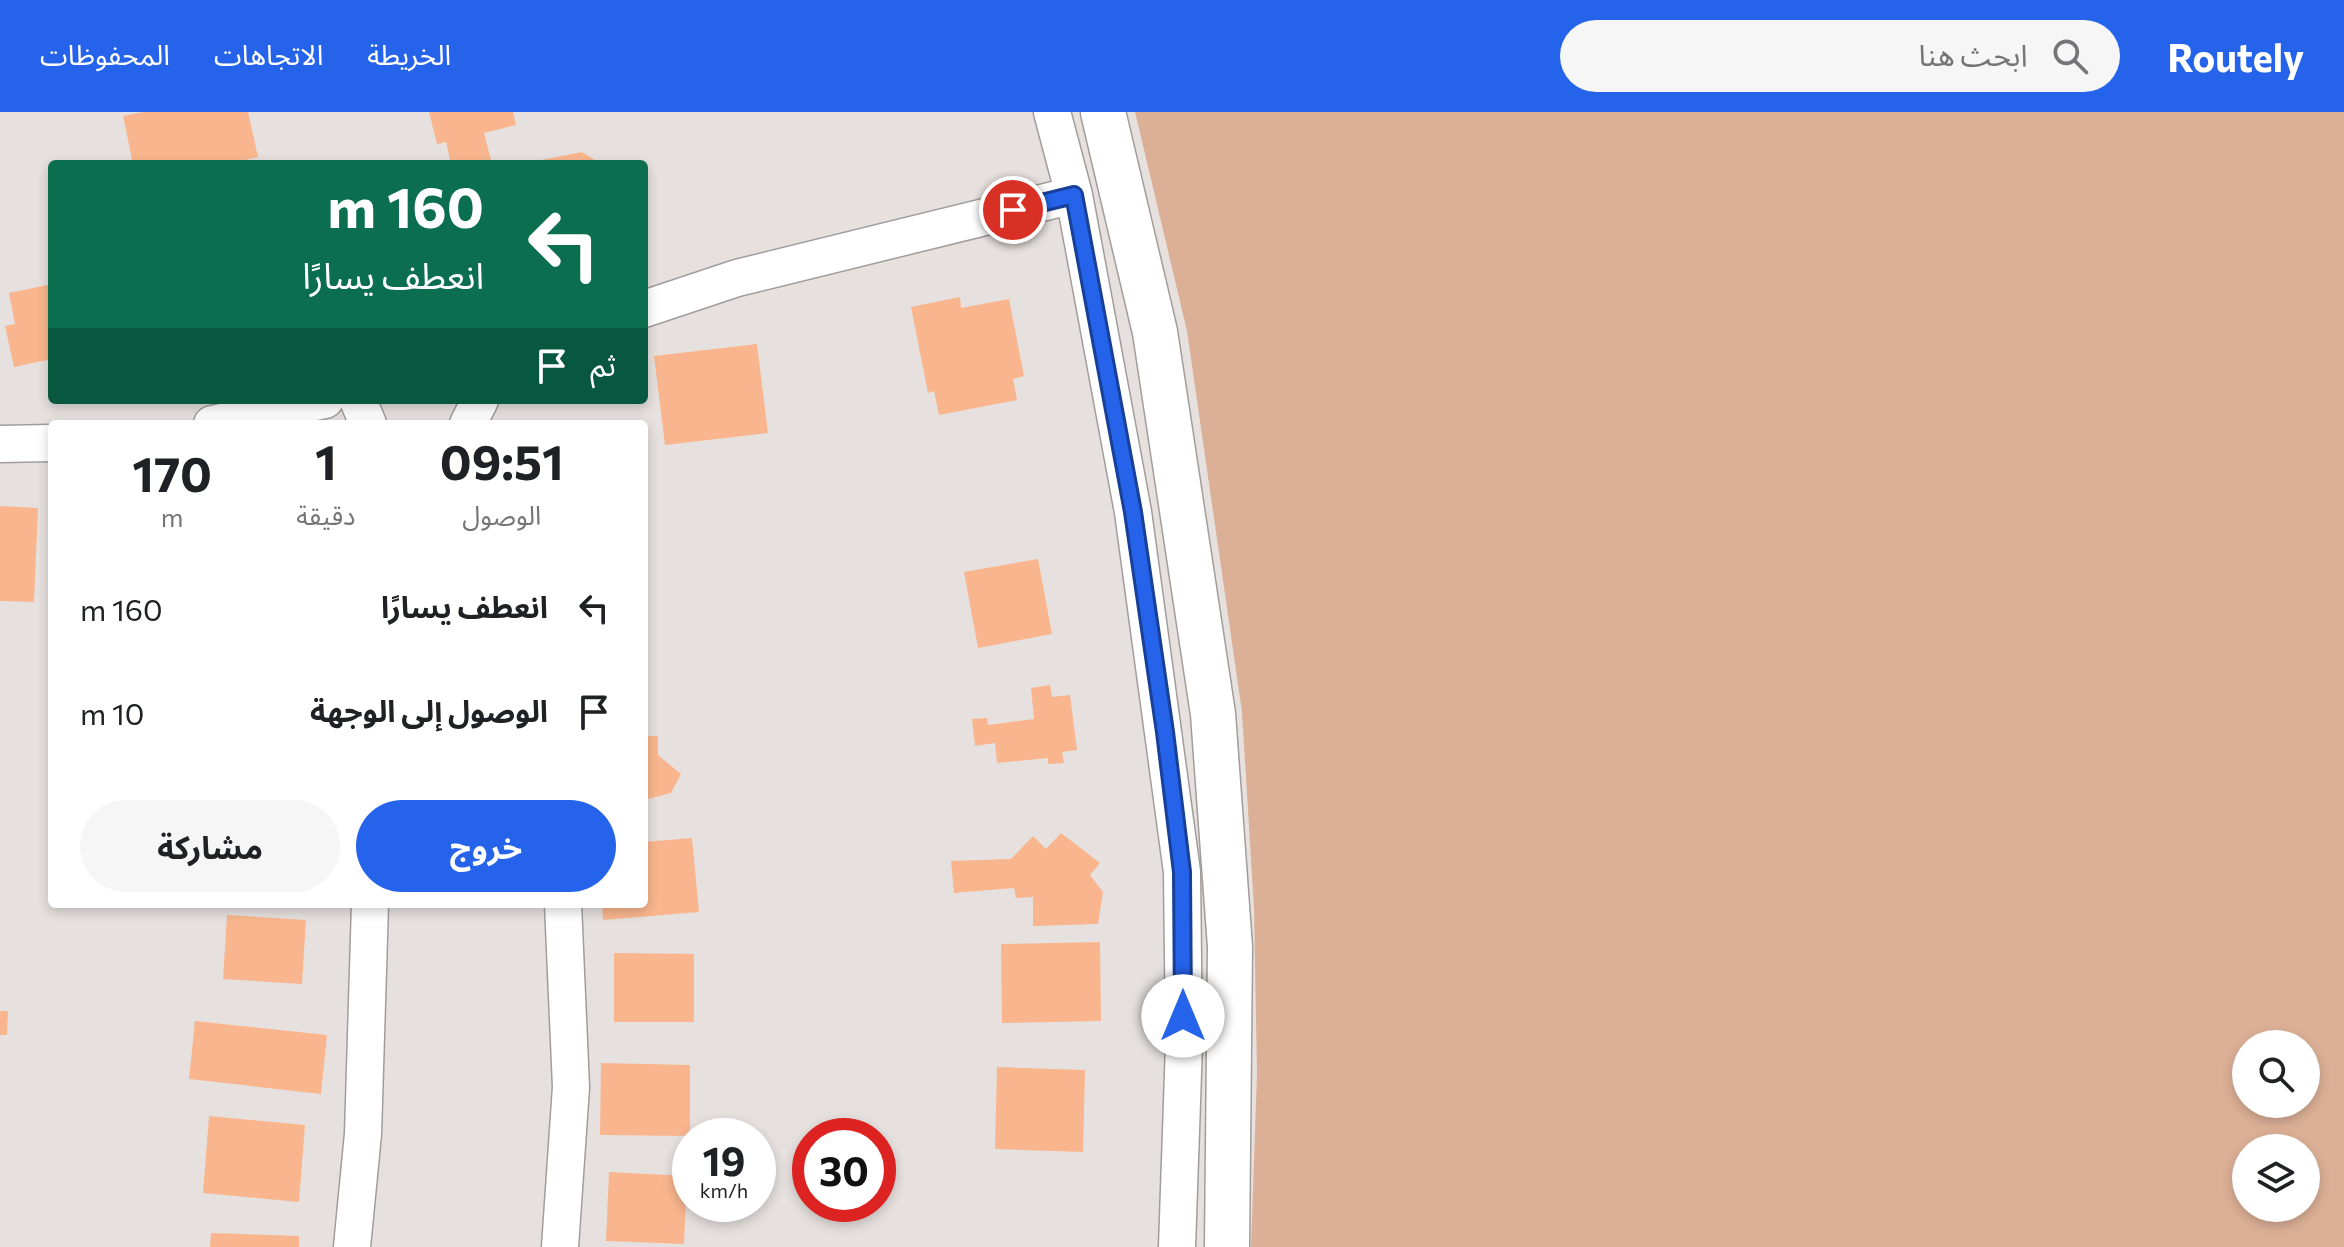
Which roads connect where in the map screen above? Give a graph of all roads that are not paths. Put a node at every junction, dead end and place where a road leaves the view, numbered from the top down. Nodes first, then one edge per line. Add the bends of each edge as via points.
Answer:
1 (1052, 112) edge
2 (1103, 112) edge
3 (1074, 195) junction
4 (648, 308) edge
5 (306, 404) edge
6 (231, 420) edge
7 (48, 443) edge
8 (0, 444) edge
9 (370, 908) edge
10 (563, 908) edge
11 (352, 1247) edge
12 (560, 1247) edge
13 (1177, 1247) edge
14 (1227, 1247) edge

1 - 3 street
2 - 14 street via 1155,332 1213,714 1230,947
3 - 4 street via 737,278
3 - 13 street via 1133,512 1182,872 1184,1044
5 - 6 street
7 - 8 street
9 - 11 street via 363,1134
10 - 12 street via 571,1087

